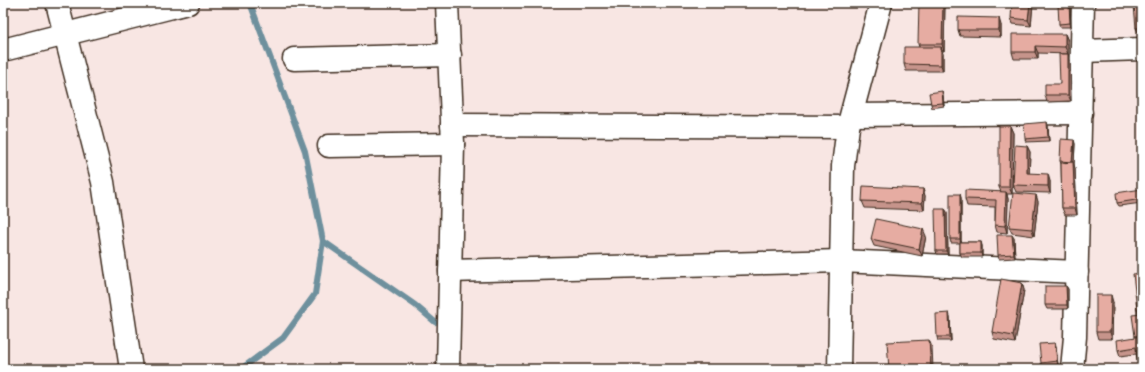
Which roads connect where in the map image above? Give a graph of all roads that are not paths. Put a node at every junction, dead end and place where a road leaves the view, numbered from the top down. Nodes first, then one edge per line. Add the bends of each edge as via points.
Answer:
1 (57, 3) edge
2 (188, 3) edge
3 (447, 3) edge
4 (881, 3) edge
5 (1083, 3) edge
6 (65, 34) junction
7 (1142, 49) edge
8 (3, 50) edge
9 (1083, 51) junction
10 (450, 55) junction
11 (294, 59) dead end
12 (1081, 113) junction
13 (850, 121) junction
14 (453, 134) junction
15 (329, 146) dead end
16 (841, 261) junction
17 (450, 271) junction
18 (1077, 272) junction
19 (131, 369) edge
20 (448, 369) edge
21 (839, 369) edge
22 (1072, 369) edge

1 - 6 street
2 - 6 street
3 - 10 street
4 - 13 street
5 - 9 street
6 - 8 street
6 - 19 street via 103,182
7 - 9 street
9 - 12 street
10 - 11 street
10 - 14 street
12 - 13 street
12 - 18 street
13 - 14 street
13 - 16 street via 843,166
14 - 15 street
14 - 17 street
16 - 17 street
16 - 18 street
16 - 21 street
17 - 20 street
18 - 22 street

